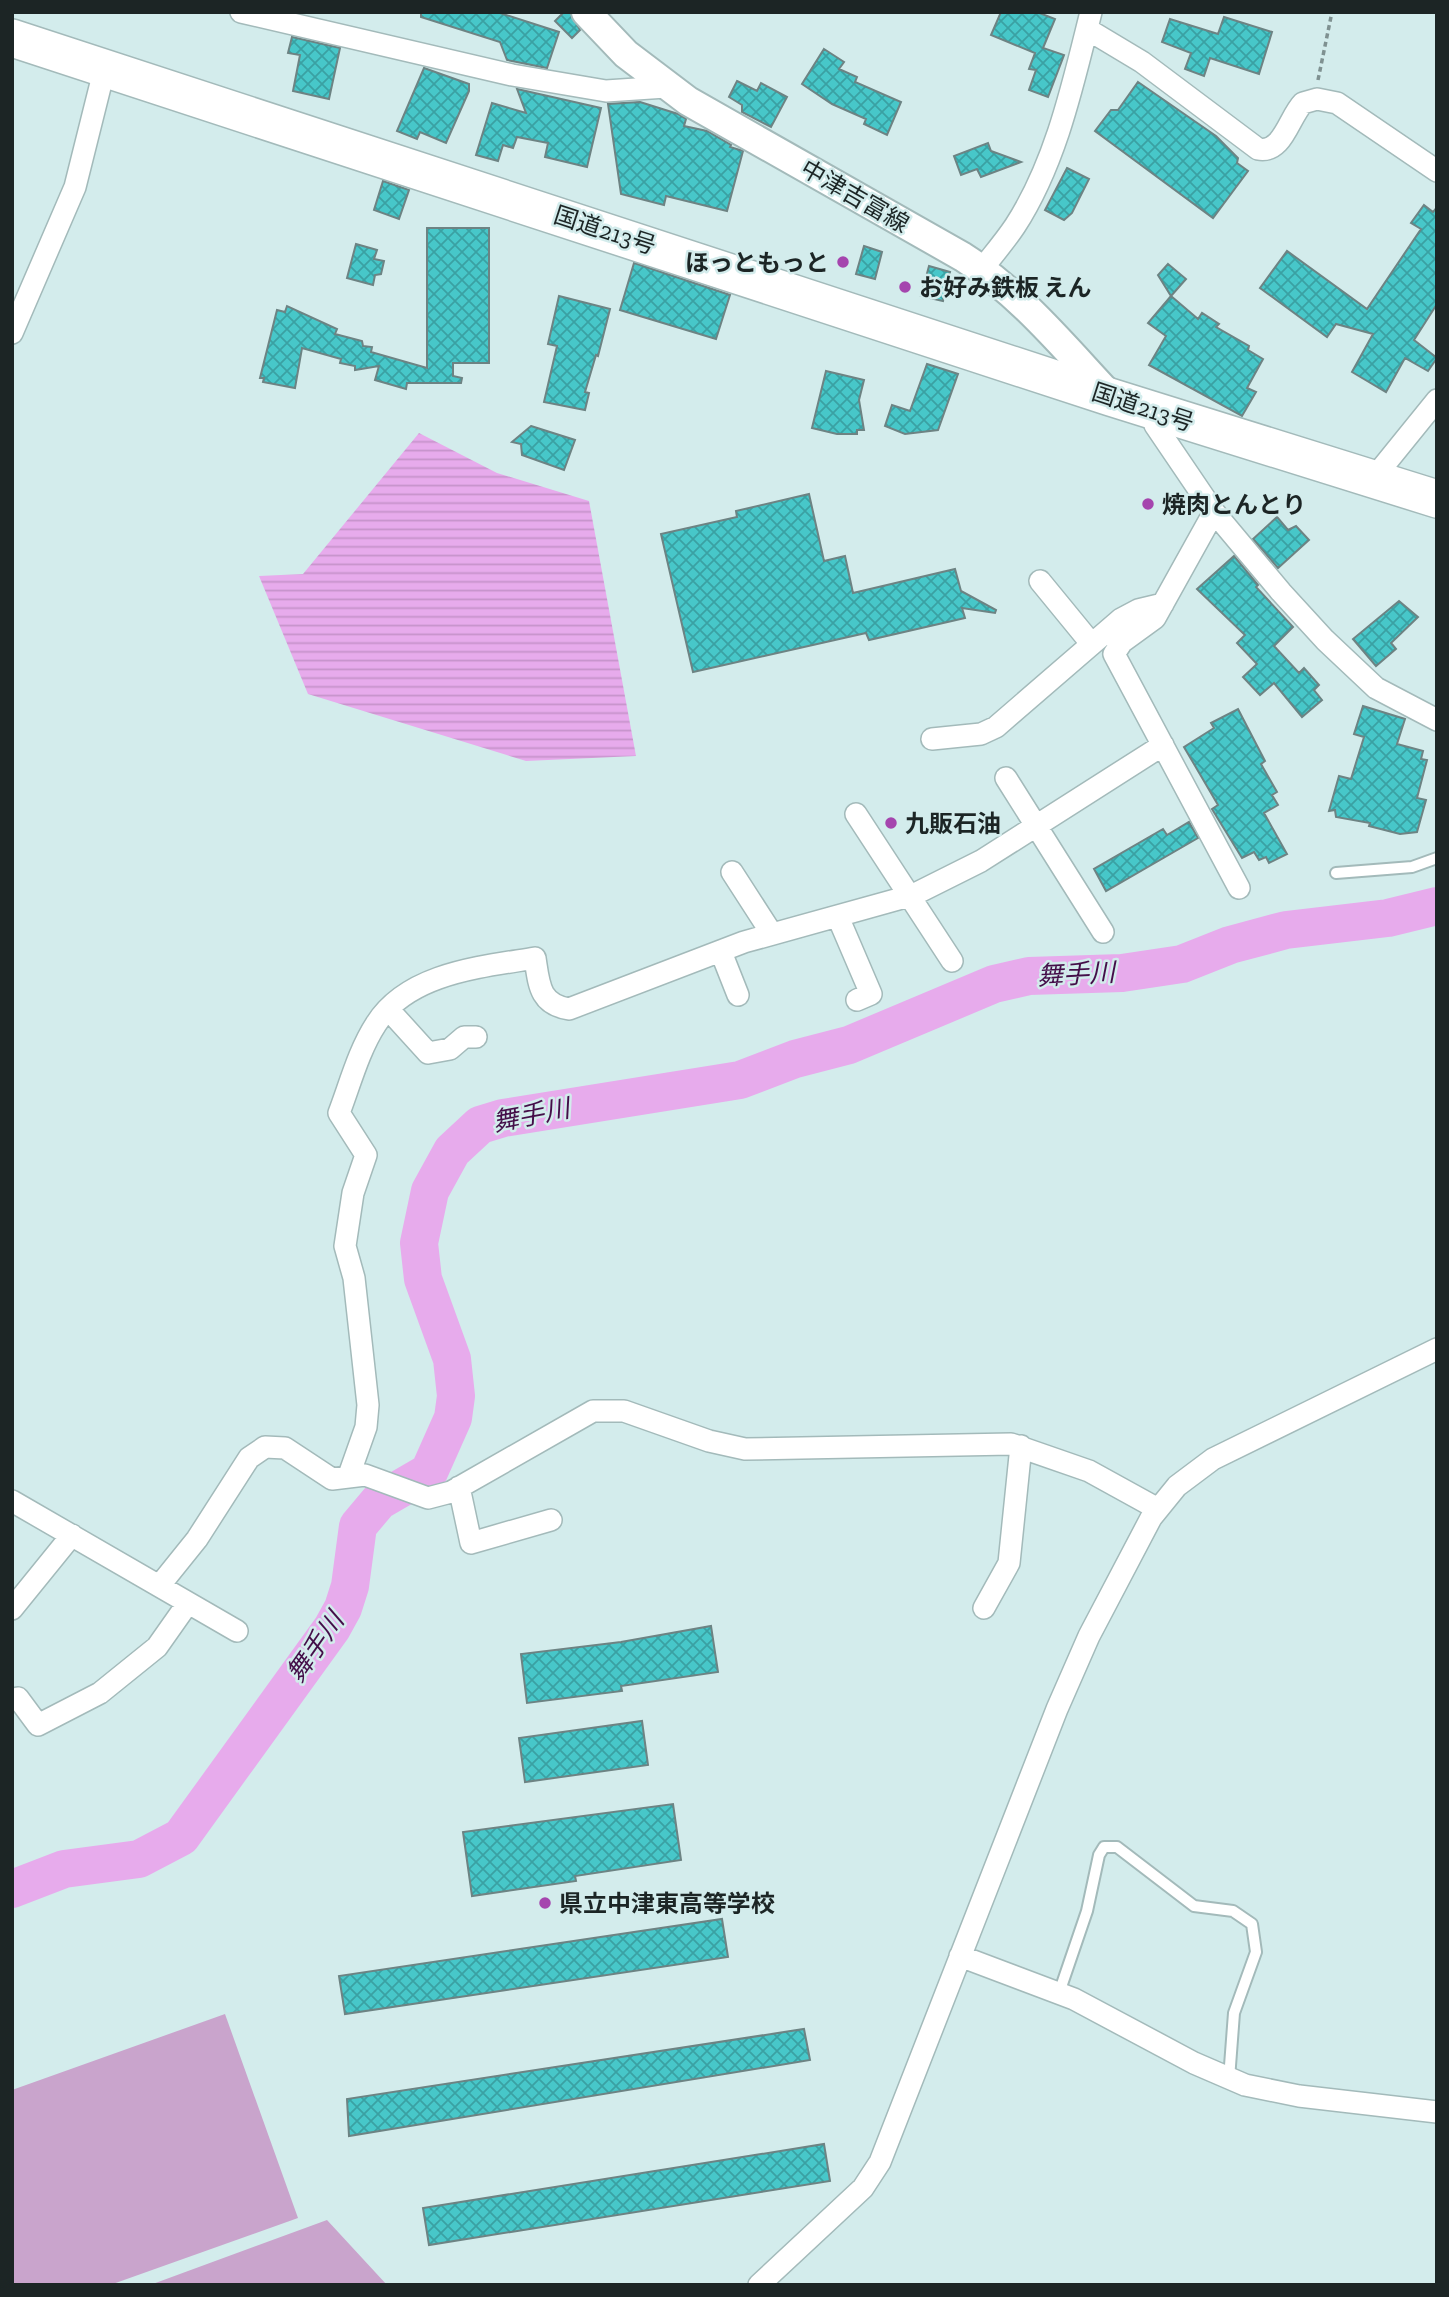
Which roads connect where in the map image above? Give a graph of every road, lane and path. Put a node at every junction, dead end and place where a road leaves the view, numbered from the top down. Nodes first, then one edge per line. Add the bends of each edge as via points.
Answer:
1 (241, 12) edge
2 (586, 12) edge
3 (1332, 12) edge
4 (1089, 21) edge
5 (12, 38) edge
6 (105, 67) junction
7 (666, 87) junction
8 (1314, 99) junction
9 (1437, 171) edge
10 (982, 269) junction
11 (12, 333) edge
12 (1110, 397) junction
13 (1437, 400) edge
14 (1153, 410) junction
15 (1373, 479) junction
16 (1437, 499) edge
17 (1214, 512) junction
18 (1040, 581) dead end
19 (1163, 604) junction
20 (1090, 642) junction
21 (1437, 720) edge
22 (932, 739) dead end
23 (1163, 745) junction
24 (1006, 778) dead end
25 (856, 814) dead end
26 (1037, 827) junction
27 (1437, 858) edge
28 (732, 872) dead end
29 (1336, 873) dead end
30 (1239, 888) dead end
31 (910, 896) junction
32 (838, 916) junction
33 (1103, 932) dead end
34 (772, 934) junction
35 (720, 952) junction
36 (952, 961) dead end
37 (738, 995) dead end
38 (858, 1000) dead end
39 (388, 1009) junction
40 (476, 1037) dead end
41 (1437, 1349) edge
42 (1021, 1446) junction
43 (349, 1475) junction
44 (459, 1487) junction
45 (12, 1501) edge
46 (1158, 1509) junction
47 (551, 1520) dead end
48 (72, 1535) junction
49 (160, 1585) junction
50 (188, 1602) junction
51 (984, 1608) dead end
52 (12, 1609) edge
53 (237, 1631) dead end
54 (18, 1698) dead end
55 (960, 1956) junction
56 (1059, 1993) junction
57 (1229, 2079) junction
58 (1437, 2112) edge
59 (759, 2285) edge

1 - 7 street via 512,75 606,91
2 - 7 main road, 中津吉富線
3 - 8 path
4 - 8 street via 1258,149 1277,144 1298,108
4 - 10 street via 1059,127 1035,190 1015,227
5 - 6 highway, 国道213号
6 - 11 street via 75,187
6 - 12 highway, 国道213号
7 - 10 main road, 中津吉富線
8 - 9 street via 1337,103
10 - 12 main road, 中津吉富線 via 1032,312
12 - 14 highway, 国道213号
13 - 15 street
14 - 15 highway, 国道213号
14 - 17 street via 1155,425
15 - 16 highway, 国道213号
17 - 19 street
17 - 21 street via 1280,592 1362,676
18 - 20 street
19 - 20 street via 1138,610
19 - 23 street via 1114,654
20 - 22 street via 996,727 981,734
23 - 26 street
23 - 30 street
24 - 26 street
25 - 31 street
26 - 31 street
26 - 33 street
27 - 29 lane via 1412,867
28 - 34 street
31 - 32 street
31 - 36 street
32 - 34 street
32 - 38 street via 871,994
34 - 35 street
35 - 37 street
35 - 39 street via 569,1009 545,999 534,958 454,973 414,989
39 - 40 street via 428,1053 450,1049 464,1037
39 - 43 street via 369,1035 339,1113 366,1155 353,1193 345,1246 354,1278 368,1405 366,1427
41 - 46 street via 1213,1459 1177,1486
42 - 44 street via 746,1449 610,1409 579,1417
42 - 46 street via 1089,1471
42 - 51 street via 1009,1563
43 - 44 street via 372,1477 428,1498
43 - 49 street via 340,1479 324,1476 285,1448 258,1450
44 - 47 street via 471,1543
45 - 48 street
46 - 55 street via 1078,1660
48 - 49 street
48 - 52 street
49 - 50 street
50 - 53 street
50 - 54 street via 157,1647 100,1693 38,1725
55 - 56 street
55 - 59 street via 873,2175
56 - 57 street
56 - 57 lane via 1087,1911 1099,1855 1104,1847 1116,1847 1194,1906 1233,1911 1252,1924 1256,1952 1234,2013
57 - 58 street via 1299,2095

